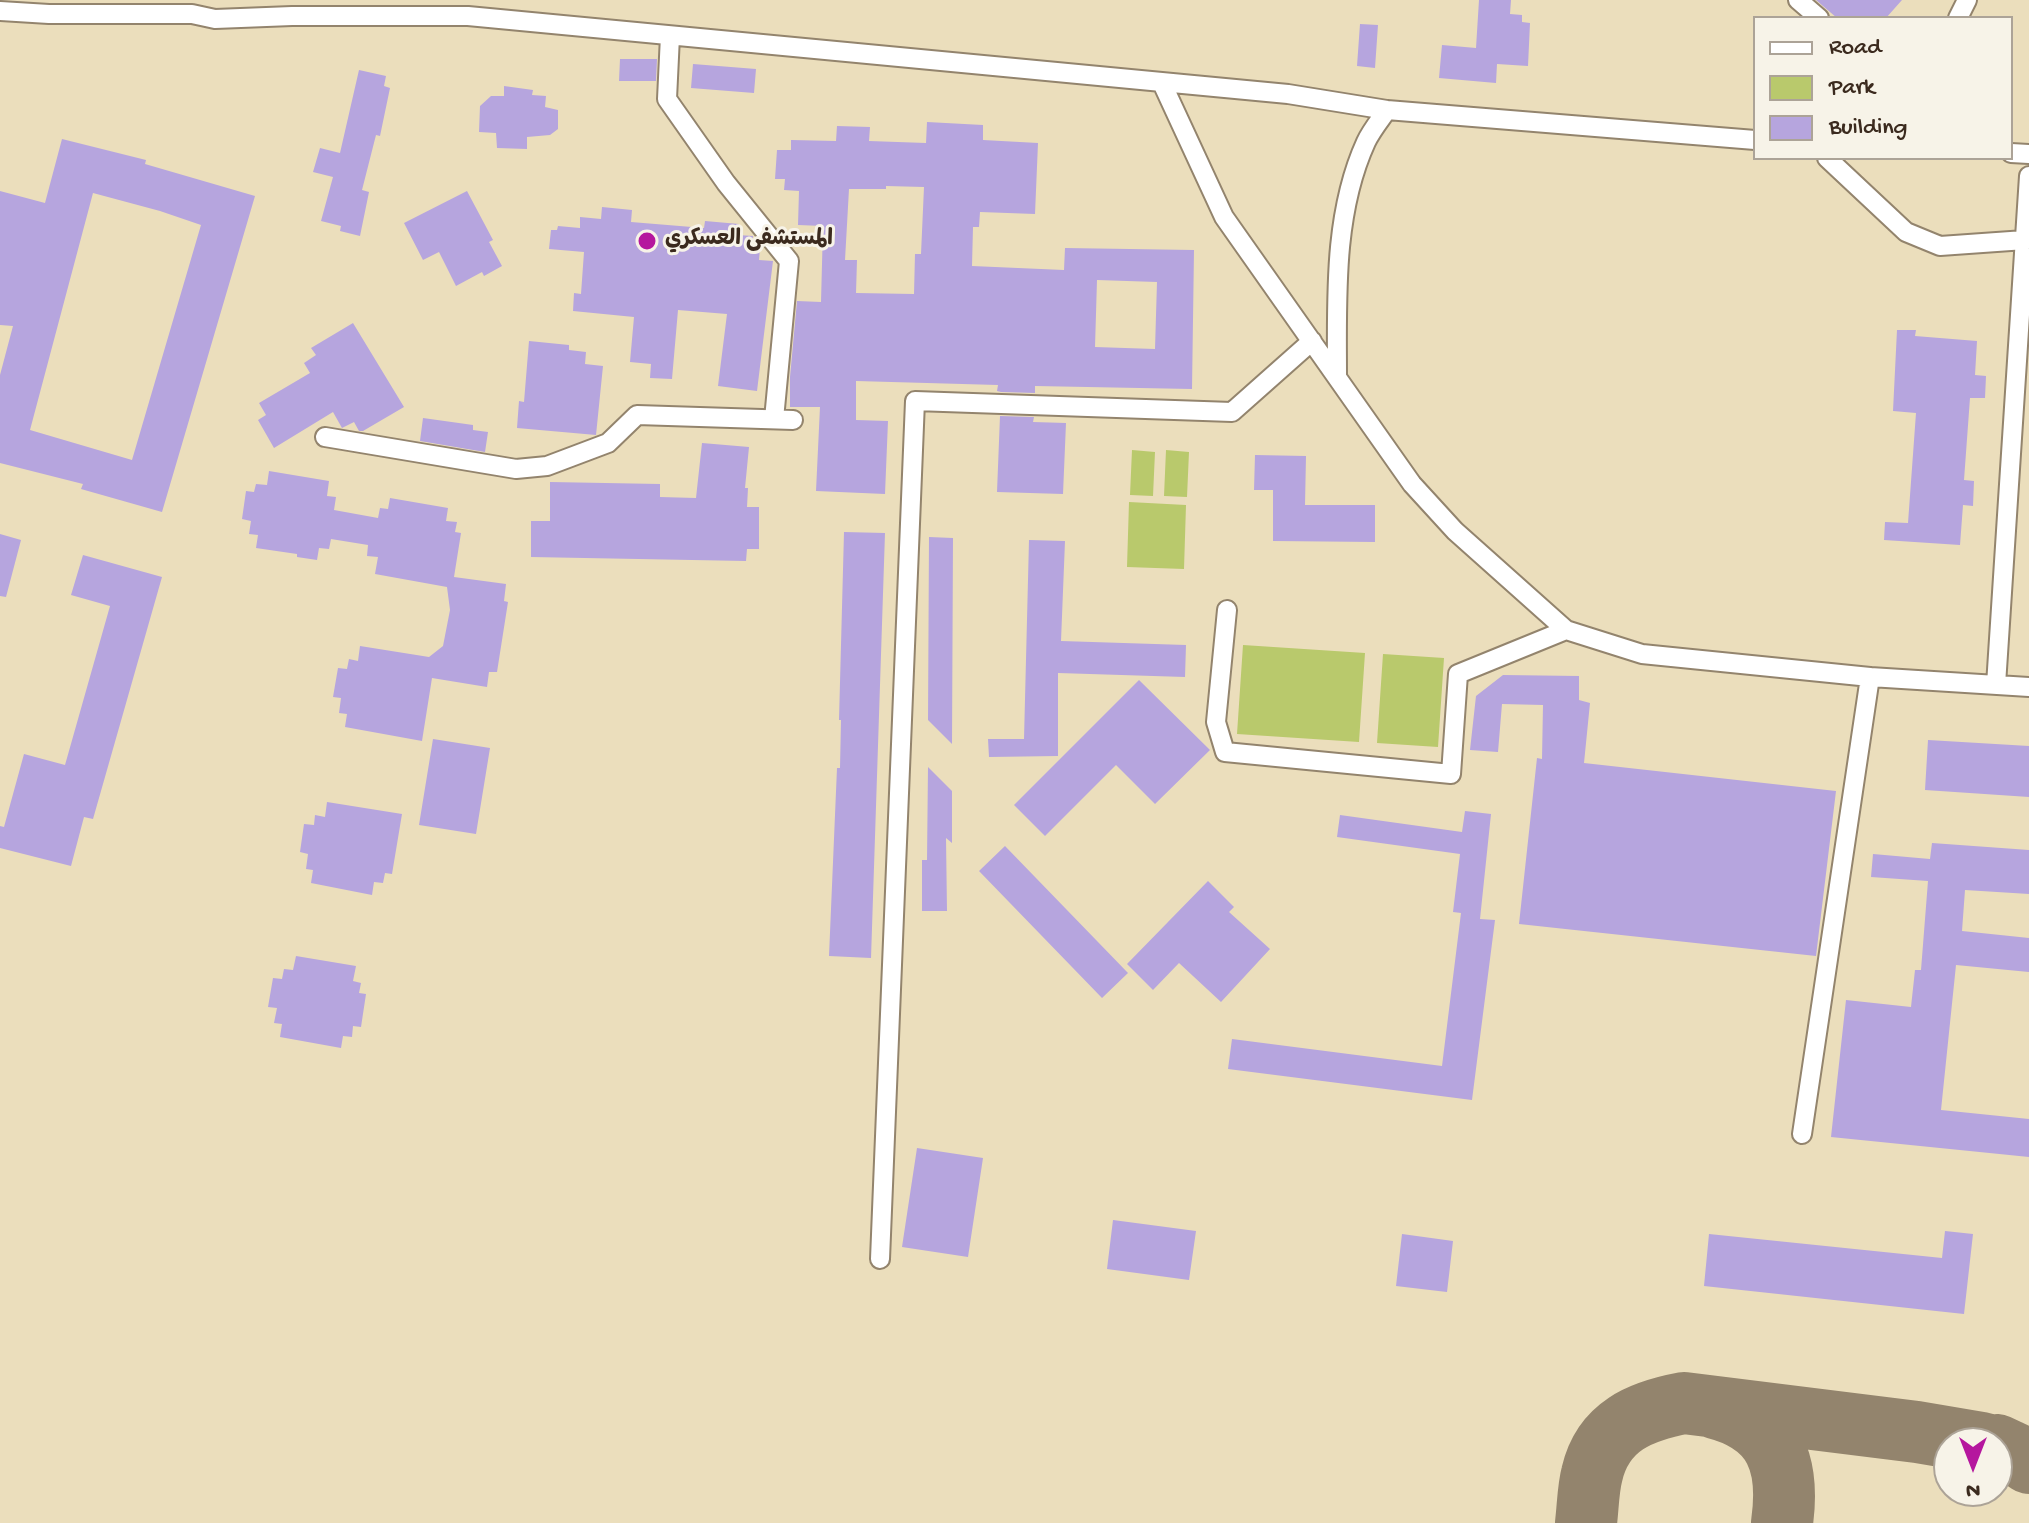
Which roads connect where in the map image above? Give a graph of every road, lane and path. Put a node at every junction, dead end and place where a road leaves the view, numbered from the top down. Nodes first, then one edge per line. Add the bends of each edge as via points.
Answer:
1 (1798, 0) edge
2 (0, 11) edge
3 (1817, 16) edge
4 (670, 36) junction
5 (1162, 83) junction
6 (1387, 110) junction
7 (1753, 140) edge
8 (1829, 160) edge
9 (2029, 176) edge
10 (2025, 240) junction
11 (1312, 341) junction
12 (1337, 376) junction
13 (774, 419) junction
14 (793, 420) dead end
15 (325, 437) dead end
16 (1227, 610) dead end
17 (1566, 630) junction
18 (1870, 677) junction
19 (1996, 685) junction
20 (2029, 687) edge
21 (1802, 1134) dead end
22 (880, 1259) dead end

1 - 3 street
2 - 4 street via 192,14 215,19 468,16
4 - 5 street
4 - 13 street via 667,99 789,261
5 - 6 street via 1288,94
5 - 11 street via 1224,217
6 - 7 street
6 - 12 street via 1366,141 1349,195 1337,272
8 - 10 street via 1906,232 1928,242 1940,246
9 - 10 street
10 - 19 street
11 - 12 street
11 - 22 street via 1232,412 915,401
12 - 17 street via 1412,484 1455,531
13 - 14 street
13 - 15 street via 637,415 608,443 547,466 516,469
16 - 17 street via 1216,722 1225,752 1451,774 1458,674
17 - 18 street via 1642,654
18 - 19 street
18 - 21 street
19 - 20 street

